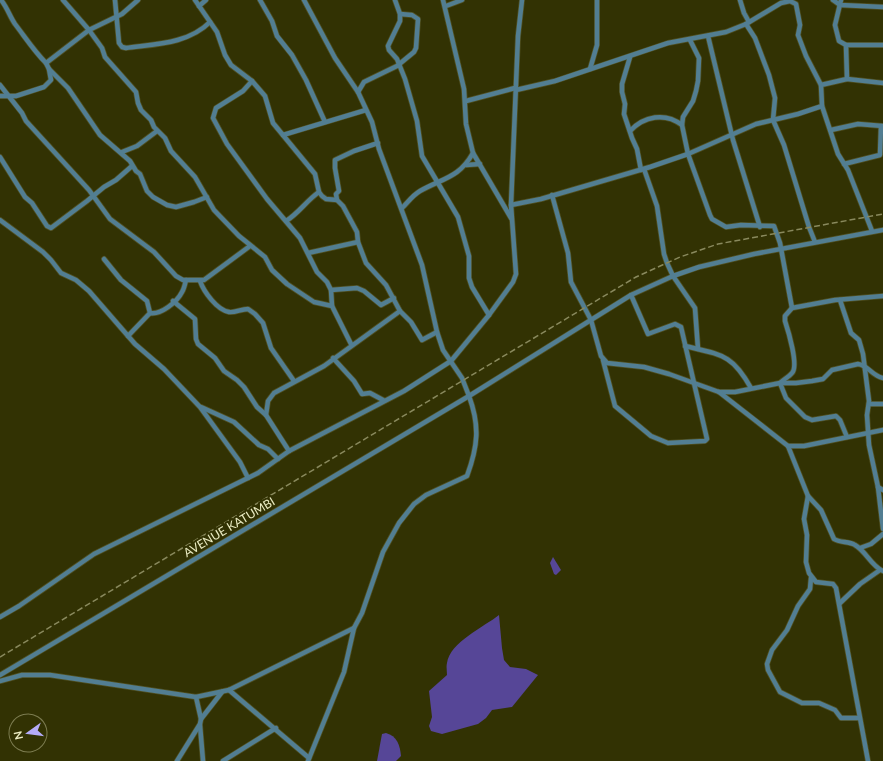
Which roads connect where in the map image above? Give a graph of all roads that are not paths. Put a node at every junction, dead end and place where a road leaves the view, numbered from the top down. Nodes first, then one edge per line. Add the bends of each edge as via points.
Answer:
1 (1, 0) edge
2 (63, 0) edge
3 (115, 0) edge
4 (138, 0) edge
5 (195, 0) edge
6 (206, 0) edge
7 (260, 0) edge
8 (304, 0) edge
9 (395, 0) edge
10 (443, 0) edge
11 (462, 0) edge
12 (522, 0) edge
13 (597, 0) edge
14 (740, 0) edge
15 (833, 0) edge
16 (794, 1) edge
17 (840, 2) edge
18 (200, 6) junction
19 (446, 6) junction
20 (883, 7) edge
21 (400, 14) junction
22 (115, 17) junction
23 (210, 22) junction
24 (748, 23) junction
25 (89, 30) junction
26 (708, 36) junction
27 (690, 40) junction
28 (846, 45) junction
29 (883, 45) edge
30 (630, 57) junction
31 (46, 63) junction
32 (399, 64) junction
33 (49, 68) junction
34 (590, 69) junction
35 (847, 79) junction
36 (252, 81) junction
37 (883, 83) edge
38 (0, 85) edge
39 (822, 85) junction
40 (515, 89) junction
41 (358, 92) junction
42 (0, 96) edge
43 (8, 96) junction
44 (466, 101) junction
45 (822, 106) junction
46 (366, 110) junction
47 (773, 120) junction
48 (326, 122) junction
49 (682, 125) junction
50 (882, 126) edge
51 (831, 130) junction
52 (157, 131) junction
53 (630, 131) junction
54 (283, 135) junction
55 (732, 136) junction
56 (378, 143) junction
57 (122, 152) junction
58 (473, 153) junction
59 (688, 154) junction
60 (0, 157) edge
61 (480, 164) junction
62 (844, 164) junction
63 (466, 165) junction
64 (132, 166) junction
65 (642, 169) junction
66 (437, 182) junction
67 (319, 192) junction
68 (552, 195) junction
69 (93, 196) junction
70 (207, 197) junction
71 (337, 200) junction
72 (511, 205) junction
73 (402, 208) junction
74 (0, 220) edge
75 (512, 220) junction
76 (286, 221) junction
77 (760, 227) junction
78 (883, 230) edge
79 (872, 231) junction
80 (358, 242) junction
81 (815, 242) junction
82 (250, 246) junction
83 (780, 249) junction
84 (308, 253) junction
85 (104, 259) dead end
86 (672, 276) junction
87 (186, 280) junction
88 (200, 281) junction
89 (331, 290) junction
90 (631, 295) junction
91 (883, 296) edge
92 (394, 298) junction
93 (840, 300) junction
94 (173, 301) junction
95 (332, 306) junction
96 (792, 308) junction
97 (400, 311) junction
98 (150, 313) junction
99 (489, 315) junction
100 (591, 320) junction
101 (437, 332) junction
102 (128, 336) junction
103 (351, 344) junction
104 (686, 346) junction
105 (698, 349) junction
106 (333, 358) junction
107 (603, 360) junction
108 (451, 361) junction
109 (863, 365) junction
110 (883, 378) edge
111 (294, 381) junction
112 (780, 383) junction
113 (693, 384) junction
114 (751, 388) junction
115 (719, 392) junction
116 (468, 396) junction
117 (383, 400) junction
118 (869, 404) junction
119 (883, 404) edge
120 (200, 407) junction
121 (266, 415) junction
122 (883, 430) edge
123 (869, 433) junction
124 (847, 437) junction
125 (788, 446) junction
126 (289, 451) junction
127 (278, 459) junction
128 (248, 478) junction
129 (881, 488) edge
130 (808, 496) junction
131 (883, 529) edge
132 (883, 534) edge
133 (860, 548) junction
134 (882, 571) edge
135 (811, 578) junction
136 (840, 603) junction
137 (0, 617) edge
138 (354, 628) junction
139 (0, 675) edge
140 (0, 681) edge
141 (229, 690) junction
142 (222, 692) junction
143 (196, 697) junction
144 (859, 718) junction
145 (200, 719) junction
146 (200, 724) junction
147 (276, 728) junction
148 (309, 760) edge
149 (177, 761) edge
150 (203, 761) edge
151 (223, 761) edge
152 (868, 761) edge

1 - 31 street via 32,48
2 - 25 street
3 - 22 street
4 - 22 street
5 - 18 street
6 - 18 street
7 - 48 street via 280,40 306,80
8 - 41 street via 334,58
9 - 21 street
10 - 19 street
11 - 19 street
12 - 40 street
13 - 34 street via 597,45
14 - 24 street
15 - 17 street
16 - 24 street via 781,3
16 - 39 street via 800,20 800,41
17 - 20 street
17 - 28 street via 836,19 837,35 839,41
18 - 23 street
19 - 44 street
21 - 32 street via 398,28 388,46
21 - 32 street via 412,15 418,19 416,48
22 - 23 street via 119,43 126,48 175,41 200,31
22 - 25 street
23 - 36 street via 231,65
24 - 26 street
24 - 47 street via 756,38 775,98
25 - 31 street
25 - 52 street via 102,48 105,57 136,92 138,103
26 - 27 street
26 - 55 street
27 - 30 street via 668,43
27 - 49 street via 699,58 698,81 695,96 683,117
28 - 29 street
28 - 35 street
30 - 34 street
30 - 53 street via 624,73 622,92 624,114
31 - 33 street
32 - 41 street via 364,82
32 - 66 street via 417,121 422,156
33 - 43 street via 51,80 44,87
33 - 57 street via 68,88 100,135
34 - 40 street via 544,84
35 - 37 street
35 - 39 street
36 - 54 street via 265,96 273,123
36 - 76 street via 243,91 216,108 213,118 227,144
38 - 43 street
39 - 45 street
40 - 44 street
40 - 72 street
41 - 46 street
42 - 43 street
43 - 69 street via 26,121
44 - 58 street via 466,124
45 - 47 street
45 - 51 street
46 - 48 street
46 - 56 street
47 - 55 street via 756,124
47 - 81 street via 784,145 808,227
48 - 54 street
49 - 53 street via 673,118 660,118 638,122
49 - 59 street
50 - 51 street via 858,124
50 - 62 street via 880,154
51 - 62 street via 838,154
52 - 57 street via 137,146
52 - 70 street via 195,177
53 - 65 street
54 - 67 street via 315,174
55 - 59 street
55 - 77 street
56 - 71 street via 335,160 339,191 336,194
56 - 73 street
57 - 64 street
58 - 61 street
58 - 63 street
59 - 65 street
59 - 77 street via 712,219 726,227
60 - 69 street via 25,197 50,228
61 - 63 street
61 - 75 street
62 - 79 street
63 - 66 street
64 - 69 street
64 - 70 street via 140,174 147,191 167,205 182,206
65 - 68 street
65 - 86 street via 657,206 664,254
66 - 73 street via 419,191
66 - 99 street via 458,217 470,256 469,278
67 - 71 street via 326,199
67 - 76 street
68 - 72 street
68 - 100 street via 568,253 571,282
69 - 87 street via 110,219 154,252 176,276
70 - 82 street via 214,210
71 - 80 street via 357,232
72 - 75 street
73 - 101 street via 422,265
74 - 102 street via 43,252 61,273 76,280 89,291
75 - 99 street via 515,277
76 - 84 street
77 - 83 street via 774,226
78 - 79 street, AVENUE KATUMBI
79 - 81 street, AVENUE KATUMBI
80 - 84 street
80 - 92 street via 366,263
81 - 83 street, AVENUE KATUMBI
82 - 88 street via 210,277
82 - 95 street via 265,257 272,270 294,288 314,302
83 - 86 street, AVENUE KATUMBI via 714,263
83 - 96 street
84 - 89 street via 317,272
85 - 98 street via 121,280 147,301
86 - 90 street, AVENUE KATUMBI
86 - 105 street via 695,308
87 - 88 street
87 - 94 street via 182,292
88 - 111 street via 208,295 222,309 232,312 248,309 261,319 272,348
89 - 92 street via 357,288 381,305
89 - 95 street
90 - 100 street, AVENUE KATUMBI
90 - 104 street via 648,334 676,324 683,331
91 - 93 street
92 - 97 street
93 - 96 street
93 - 109 street via 851,333 859,340
94 - 98 street via 160,312
94 - 121 street via 196,319 198,344 215,358 224,371 237,380
95 - 103 street
96 - 112 street via 785,316 785,320 794,369
97 - 101 street via 411,322 422,340
97 - 103 street
98 - 102 street
99 - 108 street
100 - 107 street
100 - 116 street, AVENUE KATUMBI
101 - 108 street via 443,350
102 - 120 street
103 - 106 street
104 - 105 street
104 - 113 street
105 - 114 street via 732,361
106 - 111 street via 324,366
106 - 117 street via 362,394 370,394
107 - 113 street via 606,363 670,374
107 - 113 street via 615,406 651,436 668,443 707,439
108 - 116 street via 462,378
108 - 117 street via 404,391
109 - 110 street via 875,376
109 - 112 street via 832,370 823,379 796,384
109 - 118 street
111 - 121 street via 270,397
112 - 114 street
112 - 124 street via 786,398 805,417 812,420 836,416
113 - 115 street
114 - 115 street
115 - 125 street
116 - 138 street via 473,407 477,432 467,476 426,495 414,504 399,523 384,552
116 - 139 street, AVENUE KATUMBI
117 - 126 street
118 - 119 street
118 - 123 street
120 - 127 street via 234,422
120 - 128 street via 240,462
121 - 126 street
122 - 123 street
123 - 124 street
123 - 129 street
124 - 125 street via 804,446
125 - 130 street
126 - 127 street
127 - 128 street
128 - 137 street via 94,554
129 - 131 street
130 - 133 street via 821,510 836,541 852,543
130 - 135 street via 804,519 807,535 806,562
132 - 133 street via 871,544
133 - 134 street via 868,560
134 - 136 street via 860,584
135 - 136 street via 820,583 835,584
135 - 144 street via 810,589 798,606 787,630 772,650 767,664 769,675 780,692 802,704 819,703 835,710 841,718
136 - 144 street
138 - 141 street
138 - 148 street via 344,672
140 - 143 street via 22,675 50,675
141 - 142 street
141 - 147 street
142 - 143 street
142 - 145 street
143 - 145 street
144 - 152 street
145 - 146 street
146 - 149 street
146 - 150 street
147 - 148 street
147 - 151 street

